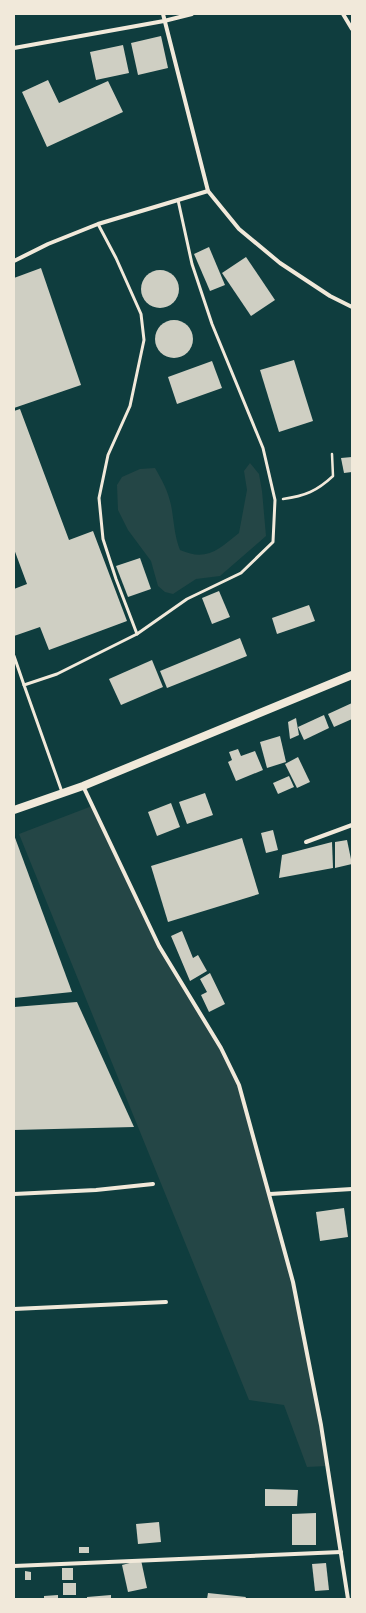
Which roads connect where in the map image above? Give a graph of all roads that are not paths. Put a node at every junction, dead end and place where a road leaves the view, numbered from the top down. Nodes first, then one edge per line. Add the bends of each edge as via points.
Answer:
1 (163, 14) edge
2 (192, 14) edge
3 (343, 14) edge
4 (164, 22) junction
5 (352, 29) edge
6 (14, 48) edge
7 (208, 191) junction
8 (178, 200) junction
9 (98, 224) junction
10 (14, 261) edge
11 (352, 307) edge
12 (137, 634) junction
13 (14, 656) edge
14 (352, 675) edge
15 (24, 685) junction
16 (83, 786) junction
17 (63, 794) junction
18 (14, 810) edge
19 (352, 825) edge
20 (306, 842) dead end
21 (153, 1184) dead end
22 (352, 1189) edge
23 (14, 1194) edge
24 (270, 1194) junction
25 (166, 1302) dead end
26 (14, 1309) edge
27 (341, 1552) junction
28 (14, 1566) edge
29 (348, 1599) edge

1 - 4 street
2 - 4 street
3 - 5 street
4 - 6 street
4 - 7 street
7 - 8 street
7 - 11 street via 239,229 280,263 330,296
8 - 9 street
8 - 12 lane via 192,264 212,324 263,448 275,500 273,542 241,574 187,599
9 - 10 street
9 - 12 lane via 141,314 144,340 130,406 108,455 99,498 103,539
12 - 15 lane via 57,674
13 - 15 lane
14 - 16 main road
15 - 17 lane
16 - 17 main road
16 - 24 street via 159,946 221,1048 239,1085
17 - 18 main road
19 - 20 street
21 - 23 street
22 - 24 street
24 - 27 street via 293,1282 321,1426
25 - 26 street
27 - 28 street
27 - 29 street

